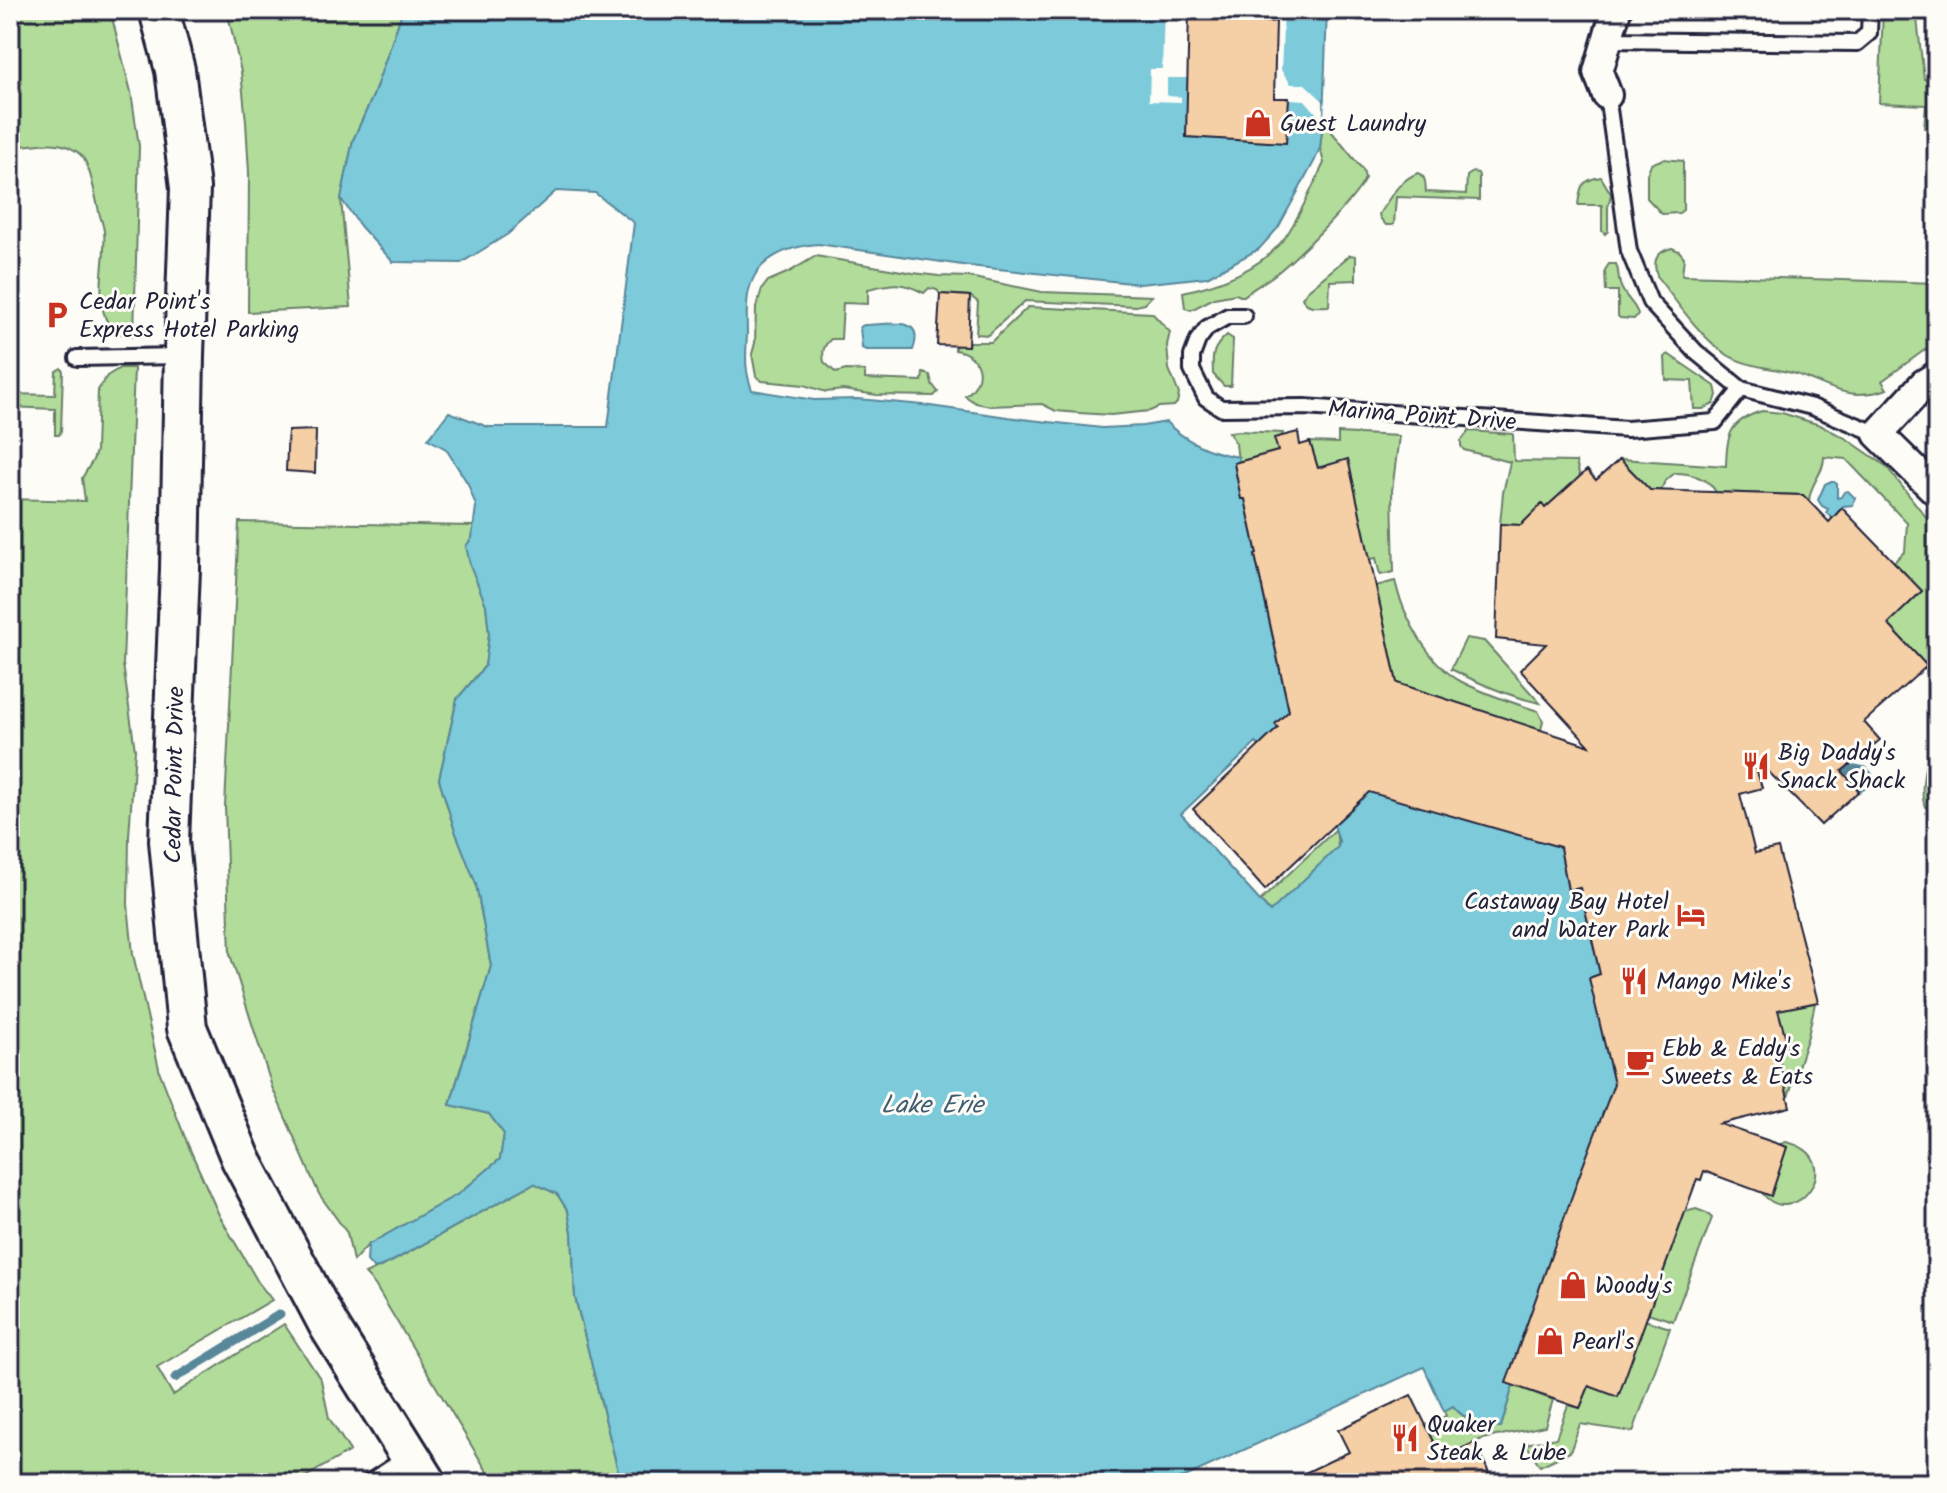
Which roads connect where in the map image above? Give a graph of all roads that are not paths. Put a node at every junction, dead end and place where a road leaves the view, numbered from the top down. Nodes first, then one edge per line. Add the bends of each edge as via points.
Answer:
1 (159, 10) edge
2 (1616, 10) edge
3 (1870, 10) edge
4 (1608, 40) junction
5 (1607, 95) joint
6 (1244, 316) dead end
7 (184, 355) junction
8 (77, 358) dead end
9 (1937, 376) edge
10 (1741, 389) junction
11 (1878, 434) junction
12 (1934, 481) edge
13 (418, 1469) edge
14 (368, 1483) edge

1 - 7 main road, Cedar Point Drive via 175,70 190,188
2 - 4 street
3 - 4 lane via 1869,33 1857,43
4 - 5 street via 1598,72
5 - 10 lane via 1629,251 1650,302 1696,352
6 - 10 lane, Marina Point Drive via 1228,316 1207,328 1192,356 1192,370 1206,398 1221,408 1304,407 1627,429 1715,422
7 - 8 lane
7 - 13 main road, Cedar Point Drive via 169,841 187,1028 241,1159 329,1326
9 - 11 street
10 - 11 lane via 1812,407
11 - 12 street
13 - 14 lane

